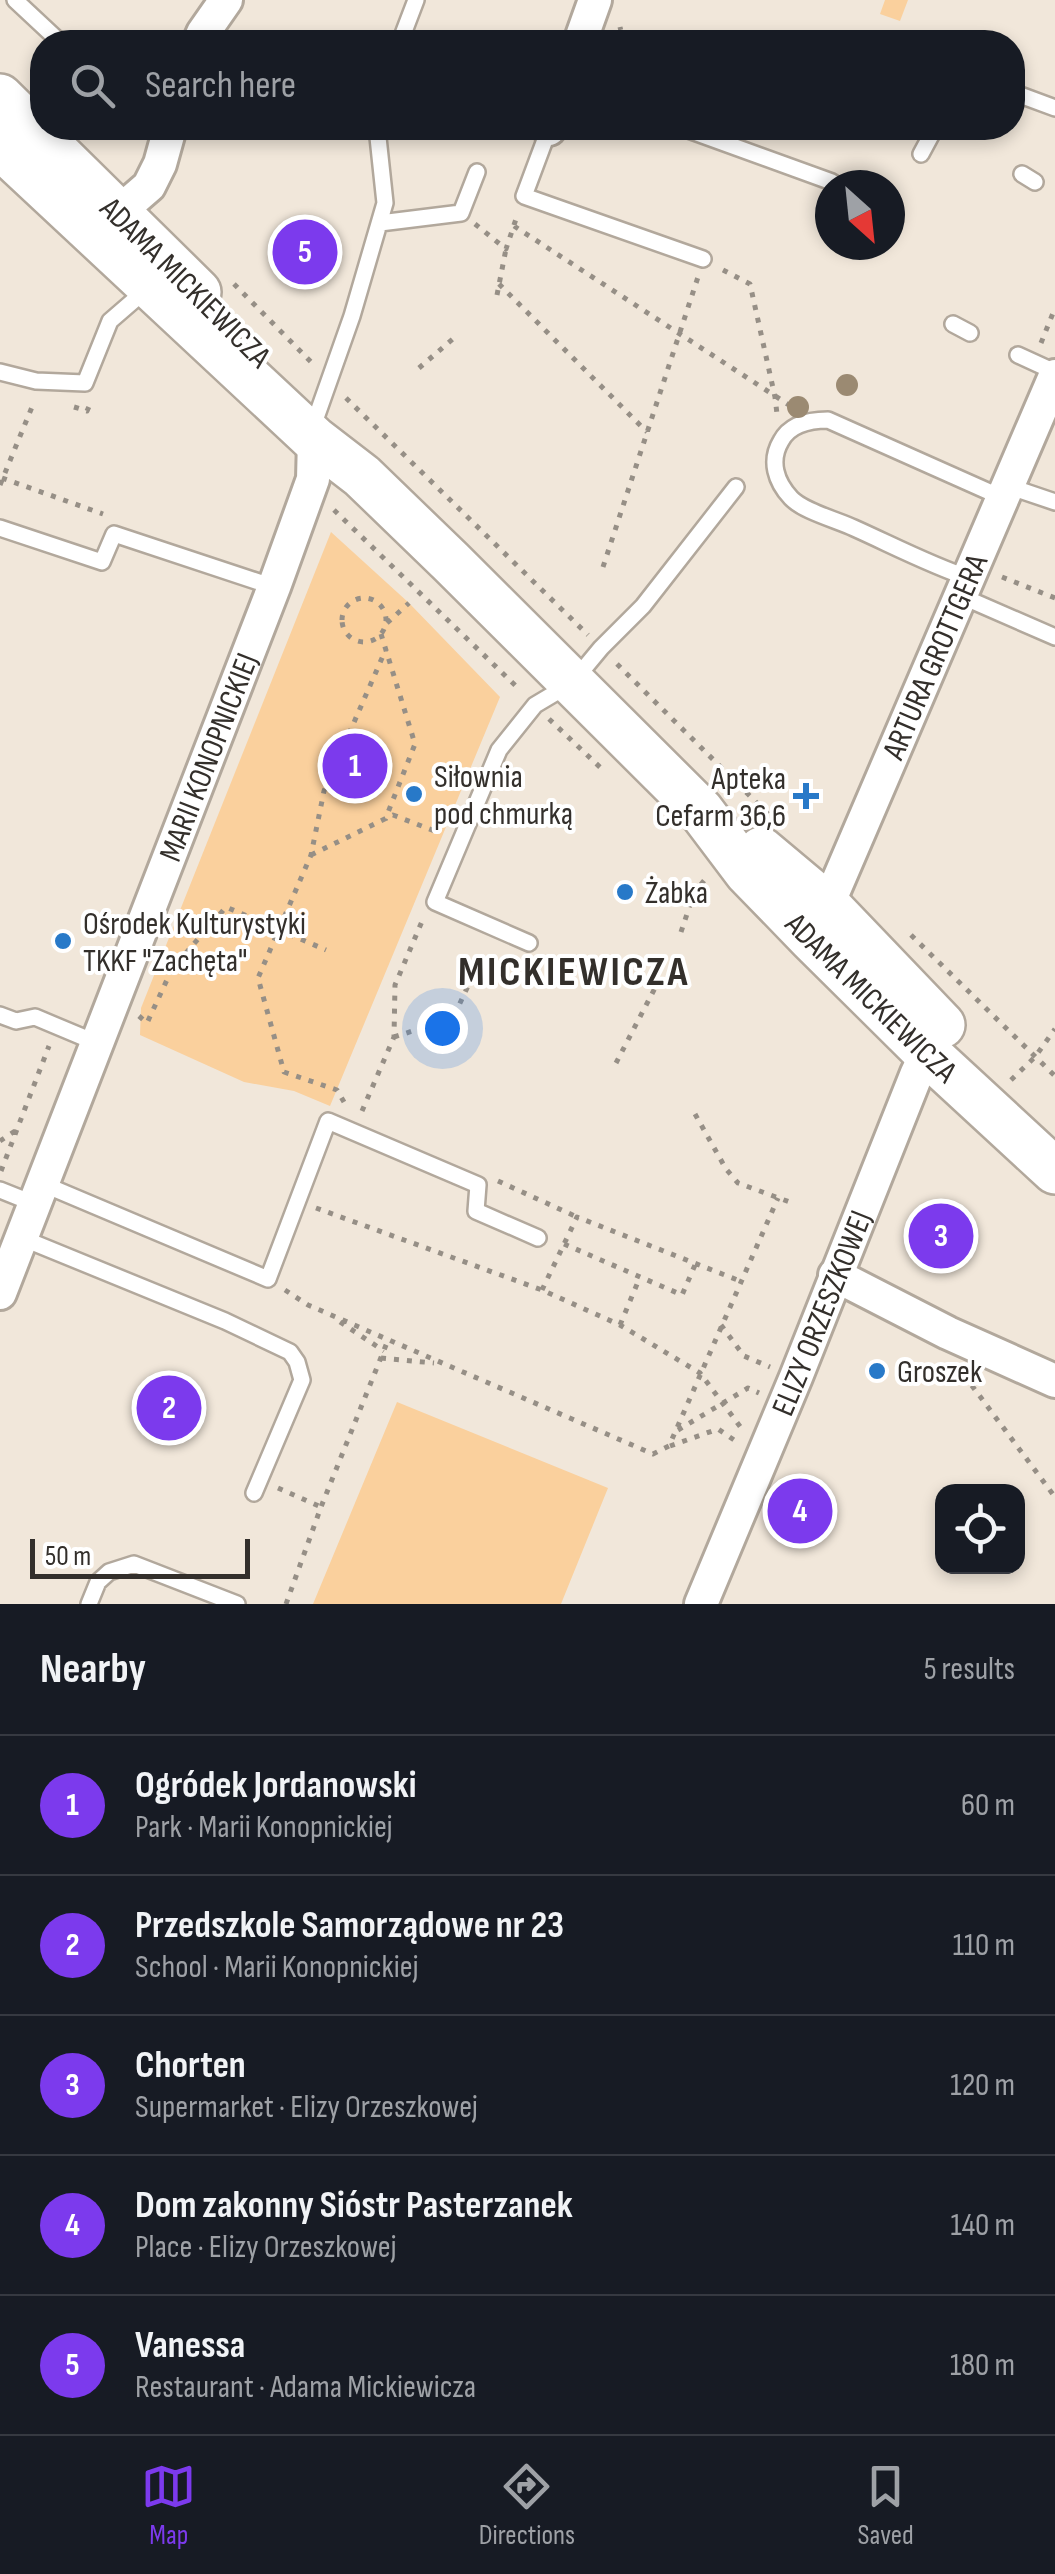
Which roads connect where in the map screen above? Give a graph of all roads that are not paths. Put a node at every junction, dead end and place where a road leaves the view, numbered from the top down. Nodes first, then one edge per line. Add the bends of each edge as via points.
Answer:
1 (15, 0) edge
2 (226, 0) edge
3 (416, 0) edge
4 (595, 0) edge
5 (47, 30) edge
6 (204, 30) edge
7 (405, 30) edge
8 (584, 30) edge
9 (1025, 97) edge
10 (0, 98) edge
11 (1055, 108) edge
12 (30, 133) edge
13 (36, 140) edge
14 (167, 140) edge
15 (378, 140) edge
16 (545, 140) edge
17 (716, 140) edge
18 (929, 140) edge
19 (0, 146) edge
20 (921, 154) dead end
21 (477, 172) dead end
22 (815, 176) edge
23 (380, 223) junction
24 (107, 224) junction
25 (703, 259) road end
26 (213, 285) junction
27 (149, 286) junction
28 (953, 324) dead end
29 (970, 333) dead end
30 (1018, 355) dead end
31 (0, 372) edge
32 (1055, 374) edge
33 (320, 411) junction
34 (736, 486) dead end
35 (1006, 492) junction
36 (1055, 502) edge
37 (0, 528) edge
38 (968, 580) junction
39 (274, 587) junction
40 (1055, 637) edge
41 (572, 683) junction
42 (820, 923) junction
43 (529, 943) dead end
44 (0, 1015) edge
45 (103, 1029) junction
46 (934, 1038) junction
47 (1055, 1132) edge
48 (1055, 1171) edge
49 (0, 1190) edge
50 (38, 1194) junction
51 (22, 1238) junction
52 (538, 1238) dead end
53 (835, 1276) junction
54 (0, 1294) edge
55 (1055, 1381) edge
56 (257, 1487) road end
57 (89, 1604) edge
58 (237, 1604) edge
59 (701, 1604) edge

1 - 5 lane
2 - 6 street
3 - 7 lane
4 - 8 street
9 - 11 lane
10 - 12 street, ADAMA MICKIEWICZA
13 - 24 street, ADAMA MICKIEWICZA
14 - 24 street via 149,186
15 - 23 lane
16 - 25 lane via 524,196
17 - 22 lane
18 - 20 lane
19 - 24 street, ADAMA MICKIEWICZA
21 - 23 lane via 461,213
23 - 33 lane
24 - 26 street, ADAMA MICKIEWICZA
24 - 27 street, ADAMA MICKIEWICZA
26 - 27 street via 172,279
26 - 33 street, ADAMA MICKIEWICZA
27 - 31 lane via 110,321 85,382 36,382
27 - 33 street, ADAMA MICKIEWICZA
28 - 29 lane
30 - 32 lane
32 - 35 street, ARTURA GROTTGERA
33 - 39 street, MARII KONOPNICKIEJ via 313,478
33 - 41 street, ADAMA MICKIEWICZA via 362,476
34 - 41 lane via 643,606
35 - 36 lane
35 - 38 street, ARTURA GROTTGERA
35 - 38 lane via 828,420 794,427 782,438 774,468 794,502
37 - 39 lane via 102,562 114,534
38 - 40 lane
38 - 42 street, ARTURA GROTTGERA
39 - 45 street, MARII KONOPNICKIEJ
41 - 42 street, ADAMA MICKIEWICZA via 701,812 747,872
41 - 43 lane via 535,705 498,750 435,902
42 - 46 street, ADAMA MICKIEWICZA
44 - 45 lane
45 - 50 street, MARII KONOPNICKIEJ
46 - 47 street, ADAMA MICKIEWICZA
46 - 48 street, ADAMA MICKIEWICZA
46 - 53 street, ELIZY ORZESZKOWEJ
49 - 50 lane
50 - 51 street, MARII KONOPNICKIEJ
50 - 52 lane via 268,1279 328,1120 478,1185 476,1210
51 - 54 street, MARII KONOPNICKIEJ
51 - 56 lane via 290,1352 302,1380
53 - 55 street
53 - 59 street, ELIZY ORZESZKOWEJ
57 - 58 lane via 109,1572 134,1564

